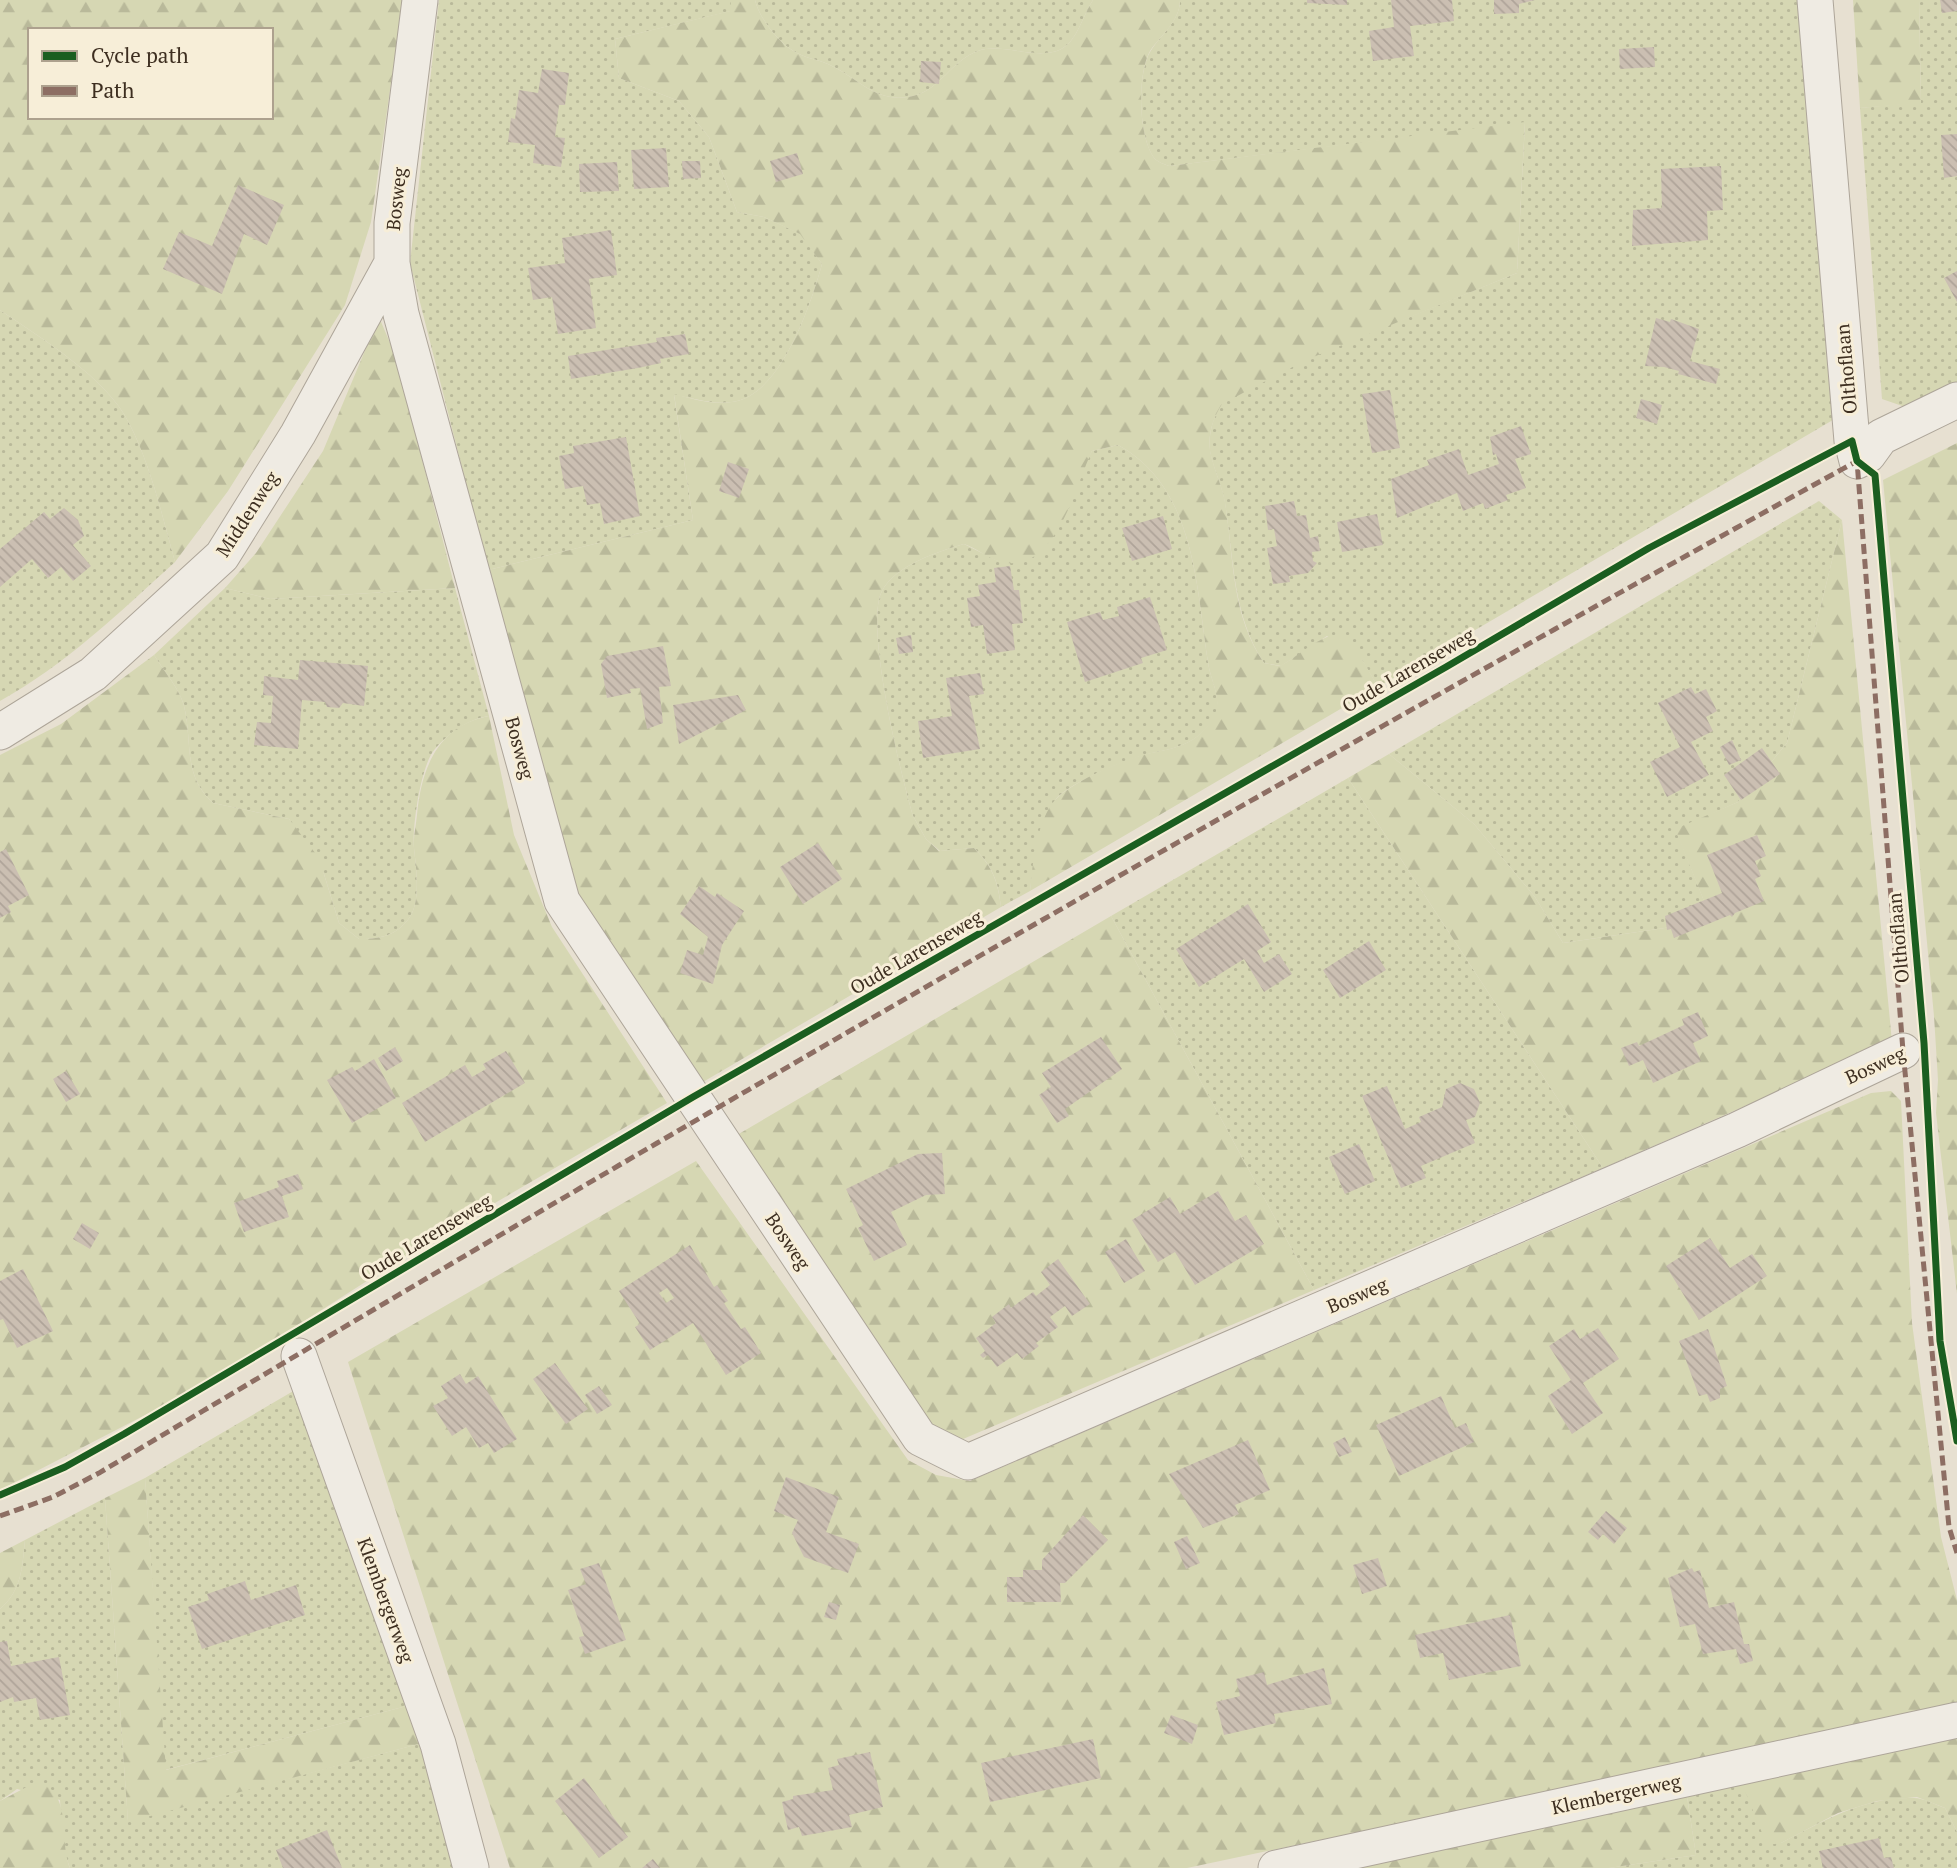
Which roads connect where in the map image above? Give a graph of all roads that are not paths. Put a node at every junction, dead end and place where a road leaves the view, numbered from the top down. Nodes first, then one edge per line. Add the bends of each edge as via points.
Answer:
1 (420, 0) edge
2 (1815, 0) edge
3 (392, 263) junction
4 (1957, 400) edge
5 (0, 732) edge
6 (1903, 1052) dead end
7 (299, 1356) dead end
8 (1957, 1720) edge
9 (471, 1868) edge
10 (1276, 1868) edge

1 - 3 street, Bosweg via 392,223
2 - 4 street, Olthoflaan via 1857,461 1868,455 1881,437
3 - 5 street, Middenweg via 298,434 222,556 93,674
3 - 6 street, Bosweg via 401,314 562,901 920,1438 968,1462 1737,1130
7 - 9 street, Klembergerweg via 438,1744
8 - 10 street, Klembergerweg

